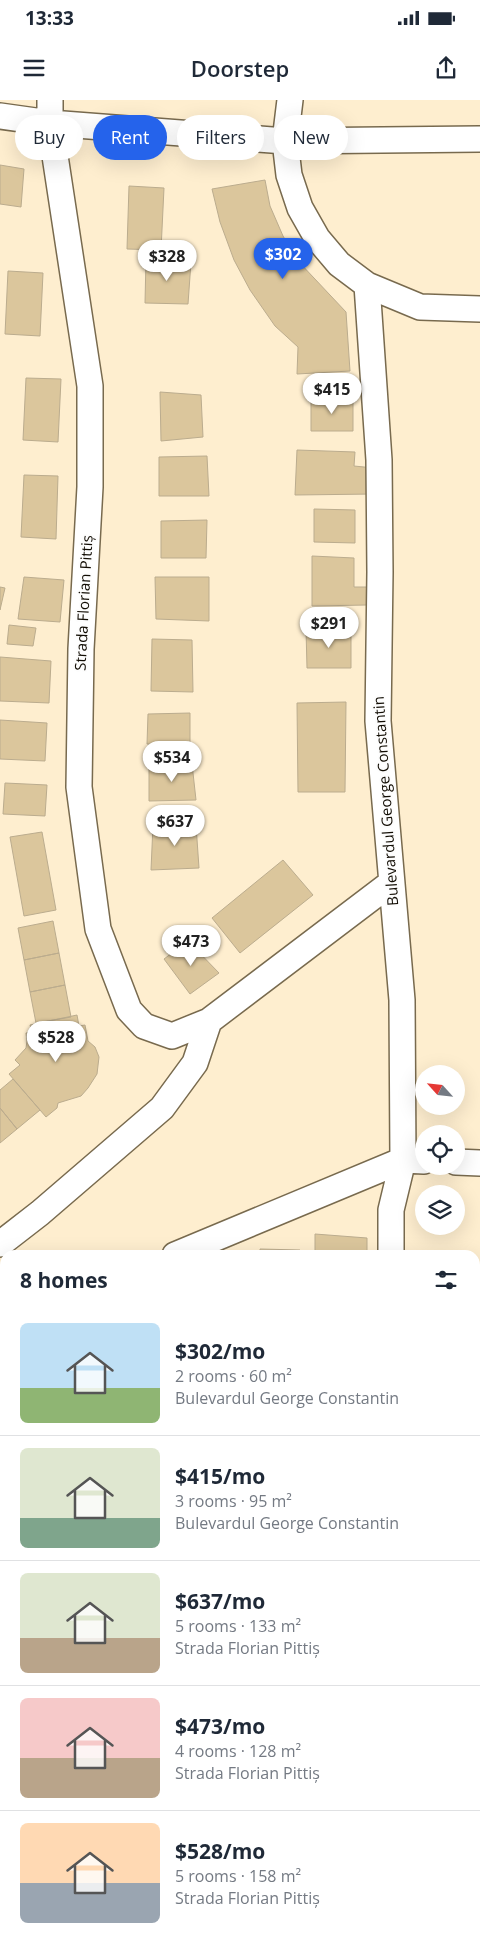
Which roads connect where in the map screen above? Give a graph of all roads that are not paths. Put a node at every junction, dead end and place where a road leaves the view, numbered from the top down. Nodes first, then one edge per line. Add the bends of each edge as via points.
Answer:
1 (290, 100) edge
2 (50, 111) edge
3 (288, 115) edge
4 (0, 116) edge
5 (480, 139) edge
6 (274, 140) edge
7 (348, 140) edge
8 (287, 160) edge
9 (367, 285) junction
10 (480, 309) edge
11 (391, 882) junction
12 (209, 1021) junction
13 (413, 1160) edge
14 (465, 1163) edge
15 (480, 1164) edge
16 (0, 1244) edge
17 (188, 1250) edge
18 (391, 1250) edge

1 - 3 street
2 - 4 street
2 - 6 street
2 - 12 street, Strada Florian Pittiș via 90,386 90,487 81,649 79,787 98,929 129,1010 144,1026 172,1036
5 - 7 street
8 - 9 street via 289,175 304,216 317,238 340,264
9 - 10 street via 420,307
9 - 11 street, Bulevardul George Constantin via 379,460 378,721
11 - 12 street, Strada Florian Pittiș
11 - 13 street, Bulevardul George Constantin
12 - 16 street via 195,1063 162,1108
13 - 17 street
13 - 18 street, Bulevardul George Constantin via 391,1210
14 - 15 street

